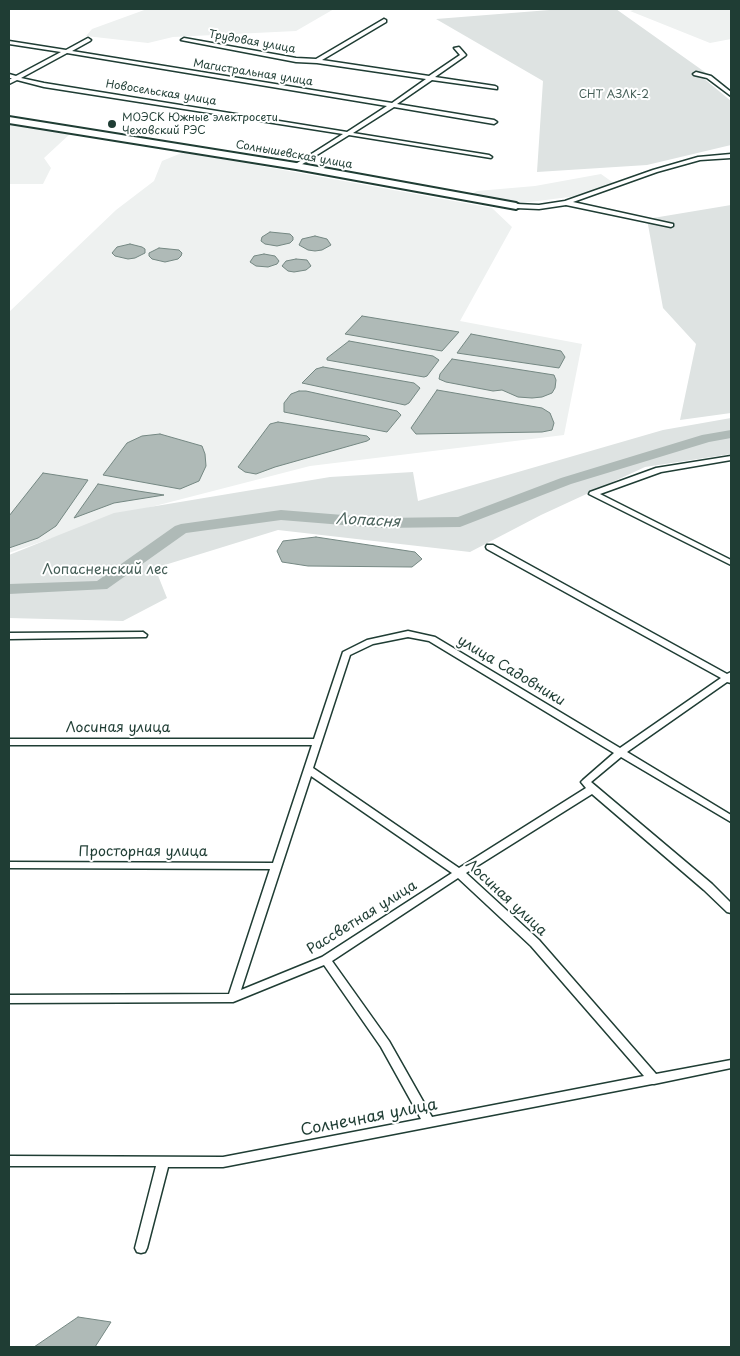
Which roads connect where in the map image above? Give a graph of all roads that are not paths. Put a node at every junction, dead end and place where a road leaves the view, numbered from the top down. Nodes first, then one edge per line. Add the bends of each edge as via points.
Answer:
1 (384, 20) dead end
2 (88, 40) dead end
3 (184, 40) dead end
4 (9, 42) edge
5 (457, 48) dead end
6 (68, 53) junction
7 (316, 61) junction
8 (696, 74) dead end
9 (9, 76) edge
10 (430, 77) junction
11 (16, 78) junction
12 (9, 82) edge
13 (495, 88) dead end
14 (731, 94) edge
15 (393, 105) junction
16 (9, 120) edge
17 (494, 122) dead end
18 (347, 133) junction
19 (731, 156) edge
20 (489, 157) dead end
21 (296, 166) junction
22 (566, 203) junction
23 (516, 206) joint
24 (671, 225) dead end
25 (731, 458) edge
26 (490, 547) dead end
27 (731, 563) edge
28 (143, 635) dead end
29 (9, 636) edge
30 (730, 678) edge
31 (9, 742) edge
32 (317, 742) junction
33 (619, 753) junction
34 (309, 770) junction
35 (592, 789) junction
36 (731, 819) edge
37 (9, 865) edge
38 (277, 866) junction
39 (459, 873) junction
40 (731, 909) edge
41 (326, 960) junction
42 (233, 998) junction
43 (9, 999) edge
44 (731, 1064) edge
45 (654, 1080) junction
46 (429, 1123) junction
47 (9, 1161) edge
48 (163, 1164) junction
49 (141, 1248) dead end

1 - 7 street
2 - 6 street
3 - 7 street, Трудовая улица
4 - 6 street, Магистральная улица
5 - 10 street via 463,55
6 - 11 street
6 - 15 street, Магистральная улица
7 - 10 street, Трудовая улица
8 - 14 street via 709,77
9 - 11 street, Новосельская улица
10 - 13 street, Трудовая улица
10 - 15 street
11 - 12 street
11 - 18 street, Новосельская улица
15 - 17 street, Магистральная улица
15 - 18 street
16 - 21 street, Солнышевская улица
18 - 20 street, Новосельская улица
18 - 21 street
19 - 22 street via 700,158
21 - 23 street, Солнышевская улица
22 - 23 street
22 - 24 street
25 - 27 street via 659,470 593,494
26 - 30 street
28 - 29 street
30 - 33 street
31 - 32 street, Лосиная улица
32 - 33 street, улица Садовники via 346,654 370,642 408,634 432,639
32 - 34 street, улица Садовники
33 - 35 street via 586,782
33 - 36 street, улица Садовники
34 - 38 street, улица Садовники
34 - 39 street, Лосиная улица
35 - 39 street, Рассветная улица
35 - 40 street
37 - 38 street, Просторная улица
38 - 42 street, улица Садовники
39 - 41 street, Рассветная улица
39 - 45 street, Лосиная улица via 535,943
41 - 42 street, Рассветная улица
41 - 46 street via 385,1044
42 - 43 street, Рассветная улица
44 - 45 street, Солнечная улица
45 - 46 street, Солнечная улица
46 - 48 street, Солнечная улица via 223,1162
47 - 48 street, Солнечная улица
48 - 49 street

